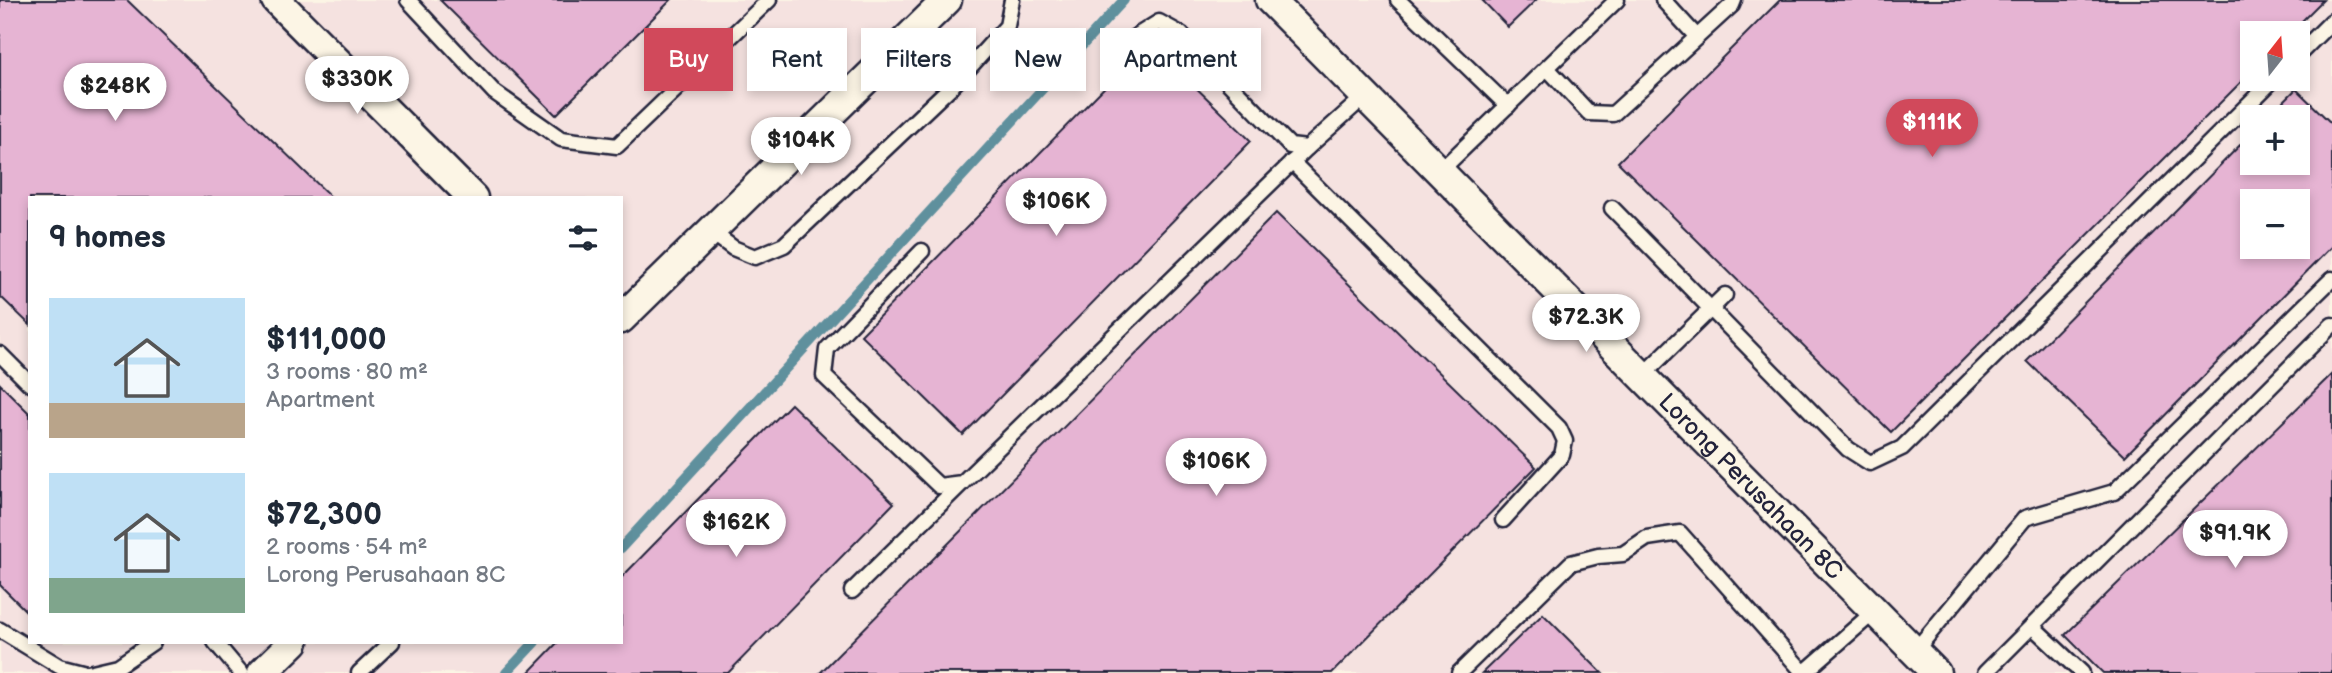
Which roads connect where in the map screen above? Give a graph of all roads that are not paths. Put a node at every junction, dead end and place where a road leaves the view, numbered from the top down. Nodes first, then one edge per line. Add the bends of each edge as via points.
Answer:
1 (276, 0) edge
2 (408, 0) edge
3 (769, 0) edge
4 (947, 0) edge
5 (1012, 0) edge
6 (1398, 0) edge
7 (1617, 0) edge
8 (1663, 0) edge
9 (1734, 0) edge
10 (1276, 2) edge
11 (2332, 21) edge
12 (1149, 28) edge
13 (1170, 28) edge
14 (1697, 37) junction
15 (2310, 43) edge
16 (1547, 68) junction
17 (1236, 91) edge
18 (2262, 91) edge
19 (1364, 96) junction
20 (1508, 106) junction
21 (1307, 148) junction
22 (1292, 162) junction
23 (1440, 172) junction
24 (471, 196) edge
25 (1612, 208) dead end
26 (710, 232) junction
27 (922, 251) dead end
28 (2332, 279) edge
29 (1725, 295) dead end
30 (1710, 310) junction
31 (623, 317) edge
32 (2332, 325) edge
33 (0, 354) edge
34 (1642, 376) junction
35 (28, 382) edge
36 (962, 482) junction
37 (1503, 520) dead end
38 (852, 592) dead end
39 (1875, 611) junction
40 (2032, 626) junction
41 (0, 630) edge
42 (150, 644) edge
43 (217, 644) edge
44 (291, 644) edge
45 (390, 644) edge
46 (1915, 651) junction
47 (87, 673) edge
48 (241, 673) edge
49 (262, 673) edge
50 (359, 673) edge
51 (1459, 673) edge
52 (1804, 673) edge
53 (1936, 673) edge
54 (1986, 673) edge
55 (2082, 673) edge

1 - 24 street
2 - 3 lane via 494,92 561,139 617,146
4 - 26 street
5 - 26 lane via 1007,26 958,80 784,246 755,257
6 - 20 lane
7 - 16 lane
8 - 14 lane
9 - 14 lane
10 - 19 street, Lorong Perusahaan 8C
11 - 15 lane
12 - 13 lane via 1159,22
14 - 16 lane via 1613,114 1589,113
16 - 20 lane
17 - 21 lane via 1290,146
18 - 30 lane via 1902,448 1870,463 1848,449
19 - 21 lane
19 - 23 street, Lorong Perusahaan 8C
20 - 23 lane
21 - 22 lane
22 - 36 lane
22 - 37 lane via 1559,428 1565,441 1562,455
23 - 34 street, Lorong Perusahaan 8C
25 - 30 lane
26 - 31 street
27 - 36 lane via 827,349 824,376 939,486
28 - 46 lane via 2114,492 2025,518
29 - 30 lane
30 - 34 lane
32 - 40 lane
33 - 35 lane
34 - 39 street, Lorong Perusahaan 8C
36 - 38 lane
39 - 46 street, Lorong Perusahaan 8C
39 - 52 lane
40 - 54 lane
40 - 55 lane
41 - 47 lane via 59,666
42 - 47 lane via 118,666
43 - 48 lane
44 - 49 street
45 - 50 lane
46 - 53 street, Lorong Perusahaan 8C
51 - 52 lane via 1571,563 1623,554 1647,538 1680,533

